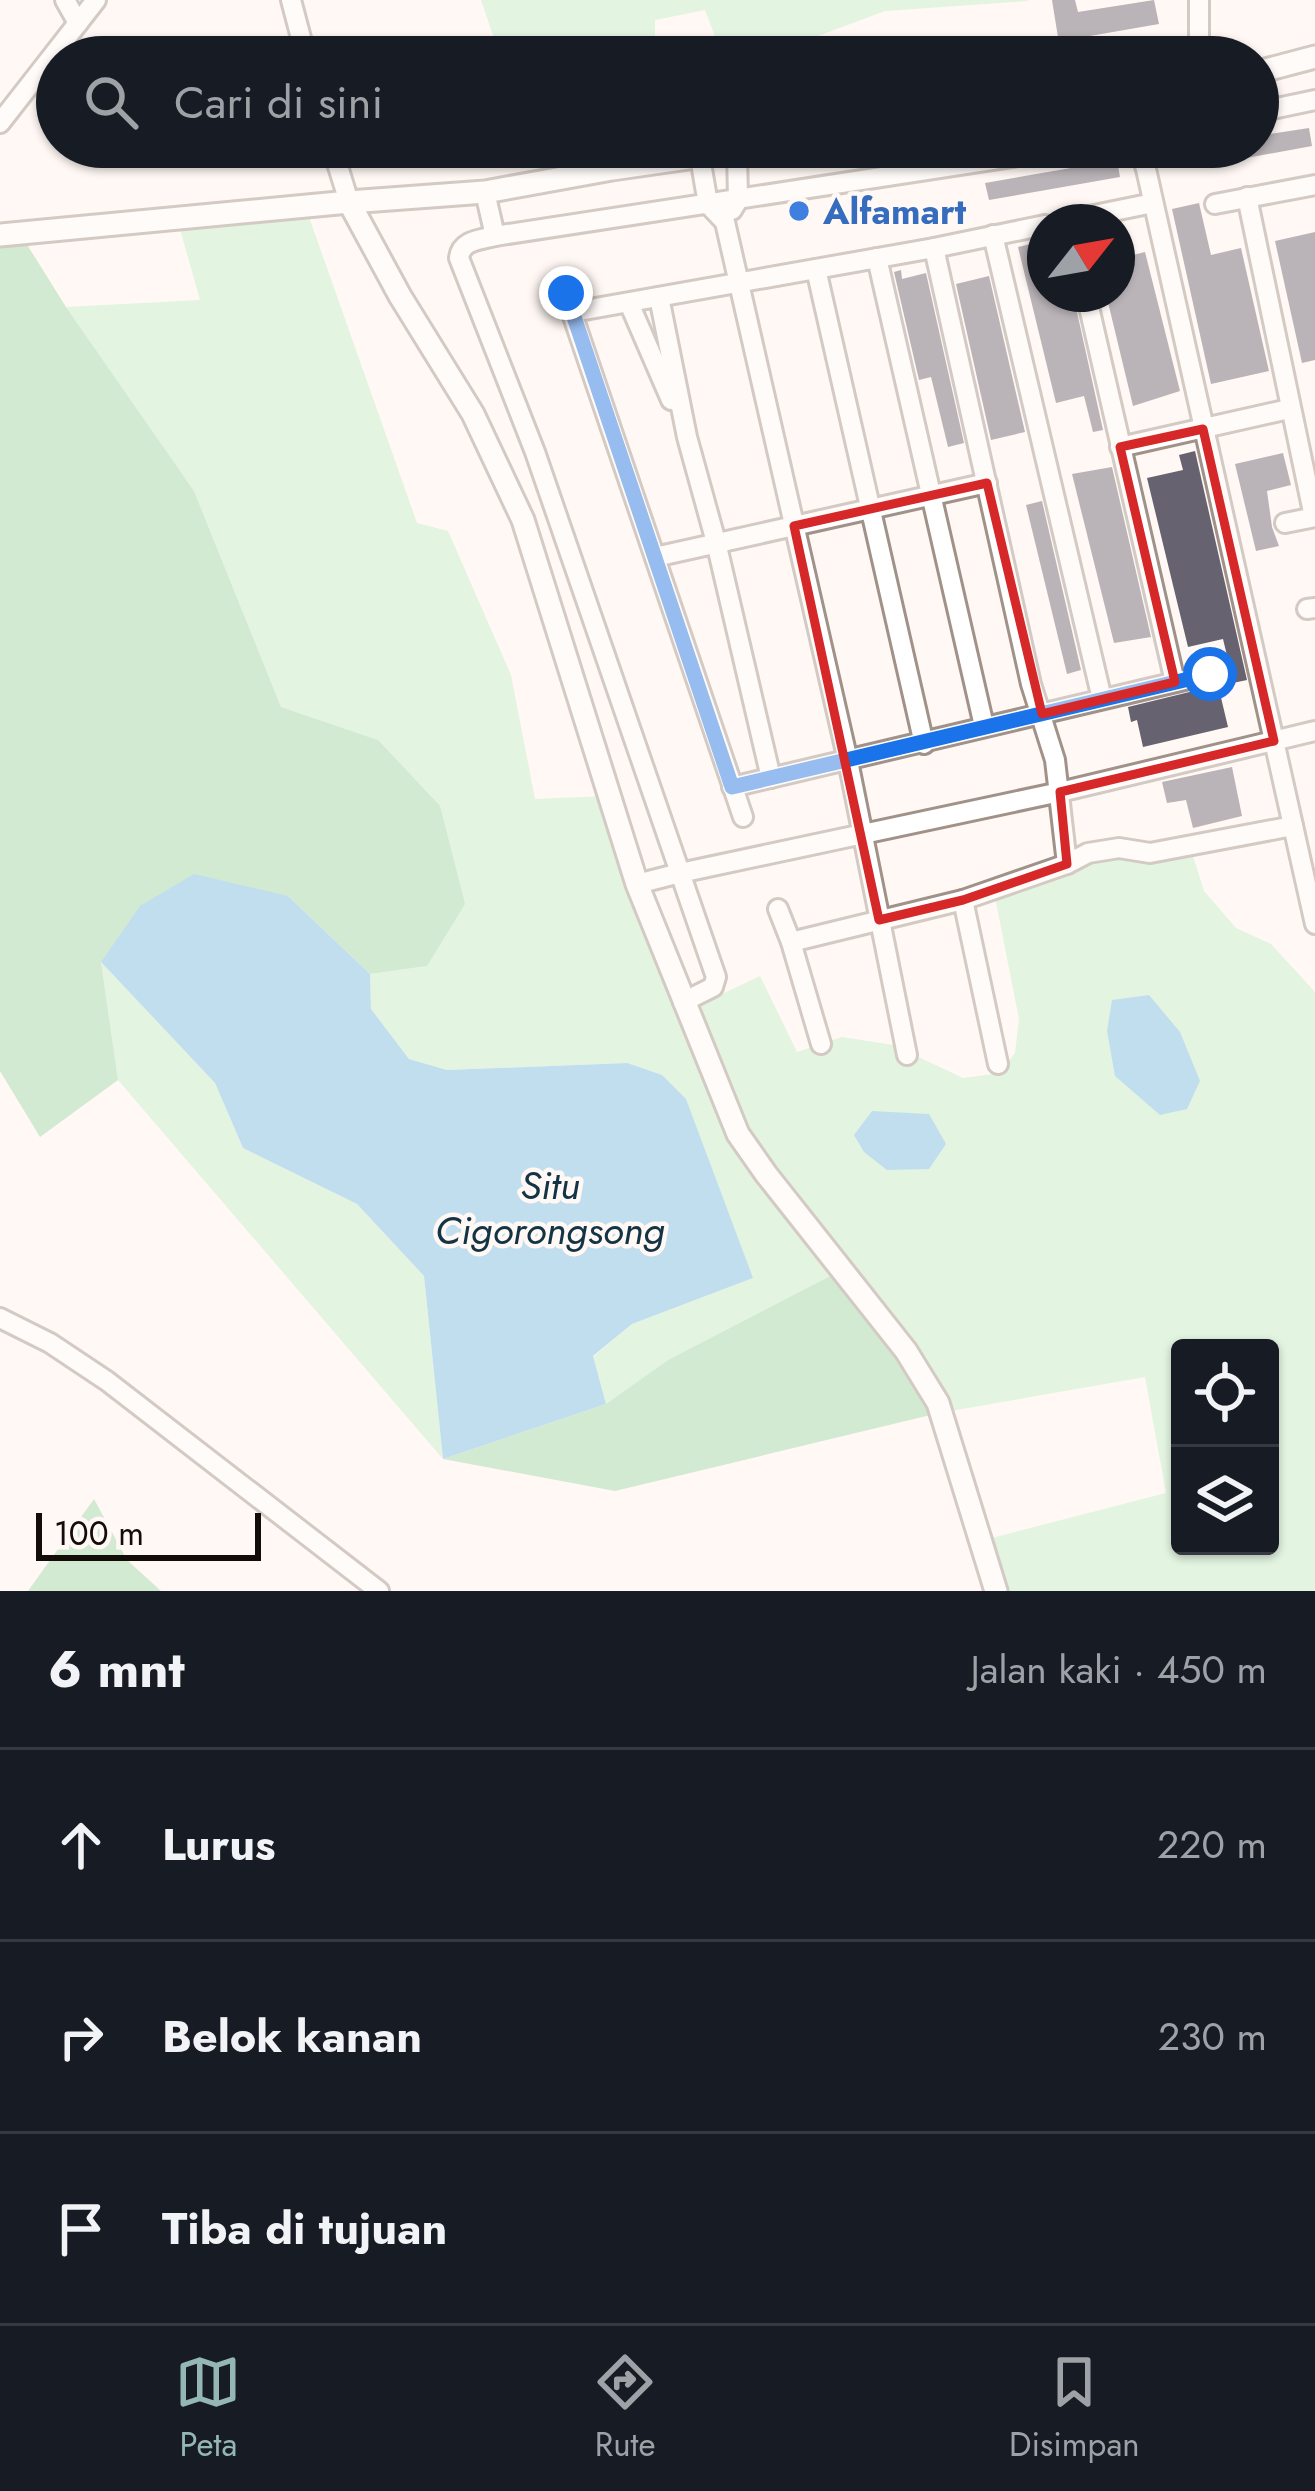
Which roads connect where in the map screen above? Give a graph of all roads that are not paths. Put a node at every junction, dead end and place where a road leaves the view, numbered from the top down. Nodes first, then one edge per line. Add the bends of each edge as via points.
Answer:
1 (65, 0) edge
2 (97, 0) edge
3 (291, 0) edge
4 (1199, 0) edge
5 (78, 22) junction
6 (67, 36) edge
7 (300, 36) edge
8 (1198, 36) edge
9 (1315, 57) edge
10 (1279, 66) edge
11 (36, 76) edge
12 (1315, 100) edge
13 (1279, 108) edge
14 (0, 123) edge
15 (338, 168) edge
16 (578, 168) edge
17 (702, 168) edge
18 (737, 168) edge
19 (943, 168) edge
20 (1146, 168) edge
21 (1315, 185) edge
22 (485, 193) junction
23 (1247, 197) junction
24 (738, 200) junction
25 (349, 202) junction
26 (1153, 203) junction
27 (708, 204) junction
28 (1215, 204) dead end
29 (1135, 207) edge
30 (725, 222) junction
31 (1027, 228) edge
32 (993, 235) junction
33 (0, 236) edge
34 (495, 236) junction
35 (934, 248) junction
36 (877, 258) junction
37 (815, 269) junction
38 (739, 283) junction
39 (659, 298) junction
40 (629, 303) junction
41 (1090, 312) edge
42 (1289, 409) junction
43 (1203, 429) junction
44 (687, 437) junction
45 (1120, 447) junction
46 (987, 483) junction
47 (931, 496) junction
48 (870, 509) junction
49 (1314, 517) edge
50 (1285, 524) dead end
51 (794, 526) junction
52 (716, 542) junction
53 (655, 557) junction
54 (1210, 674) dead end
55 (1175, 682) junction
56 (1102, 699) junction
57 (1042, 713) junction
58 (984, 726) junction
59 (1315, 731) edge
60 (1274, 740) junction
61 (924, 744) junction
62 (848, 761) junction
63 (771, 778) junction
64 (732, 787) junction
65 (1060, 792) junction
66 (743, 818) dead end
67 (1293, 826) junction
68 (863, 836) junction
69 (1067, 864) junction
70 (680, 873) junction
71 (637, 884) junction
72 (963, 901) junction
73 (778, 909) dead end
74 (879, 920) junction
75 (1315, 924) edge
76 (791, 942) junction
77 (683, 1001) junction
78 (821, 1044) dead end
79 (907, 1055) dead end
80 (998, 1064) dead end
81 (0, 1318) edge
82 (379, 1591) edge
83 (996, 1591) edge

1 - 5 street
2 - 5 street
3 - 7 street
4 - 8 street
5 - 6 street
9 - 10 main road
11 - 14 street
12 - 13 street
15 - 25 street
16 - 22 main road
17 - 27 street
18 - 24 street
19 - 24 street
20 - 26 street
21 - 23 street
22 - 25 main road
22 - 34 street
23 - 28 street
23 - 42 street
24 - 27 street
24 - 30 street
25 - 33 main road
25 - 71 main road via 473,414 523,520
26 - 29 street
26 - 43 street
27 - 30 street
27 - 34 street
30 - 38 street
31 - 32 street
32 - 35 street
32 - 56 street
34 - 70 street via 465,244 459,257
35 - 36 street
35 - 46 street
36 - 37 street
36 - 47 street
37 - 38 street
37 - 48 street
38 - 39 street
38 - 51 street
39 - 40 street
39 - 44 street
40 - 44 street
40 - 53 street via 569,303
41 - 45 street
42 - 43 street
42 - 49 street
43 - 45 street
43 - 60 street
44 - 52 street
45 - 55 street
46 - 47 street
46 - 57 street
47 - 48 street
47 - 58 street
48 - 51 street
48 - 61 street
49 - 50 street
51 - 52 street
51 - 62 street
52 - 53 street
52 - 63 street
53 - 64 street
54 - 55 street
55 - 56 street
56 - 57 street
57 - 58 street
57 - 65 street
58 - 61 street
59 - 60 street
60 - 65 street
60 - 67 street
61 - 62 street
62 - 63 street
62 - 68 street
63 - 64 street
64 - 66 street
65 - 68 street
65 - 69 street
67 - 69 street via 1150,853 1088,853
67 - 75 street
68 - 70 street
68 - 74 street
69 - 72 street
70 - 71 street
70 - 77 street via 716,977 713,987
71 - 77 main road
72 - 74 street
72 - 80 street
73 - 76 street
74 - 76 street
74 - 79 street
76 - 78 street
77 - 83 main road via 738,1134 938,1403
81 - 82 street via 107,1381

